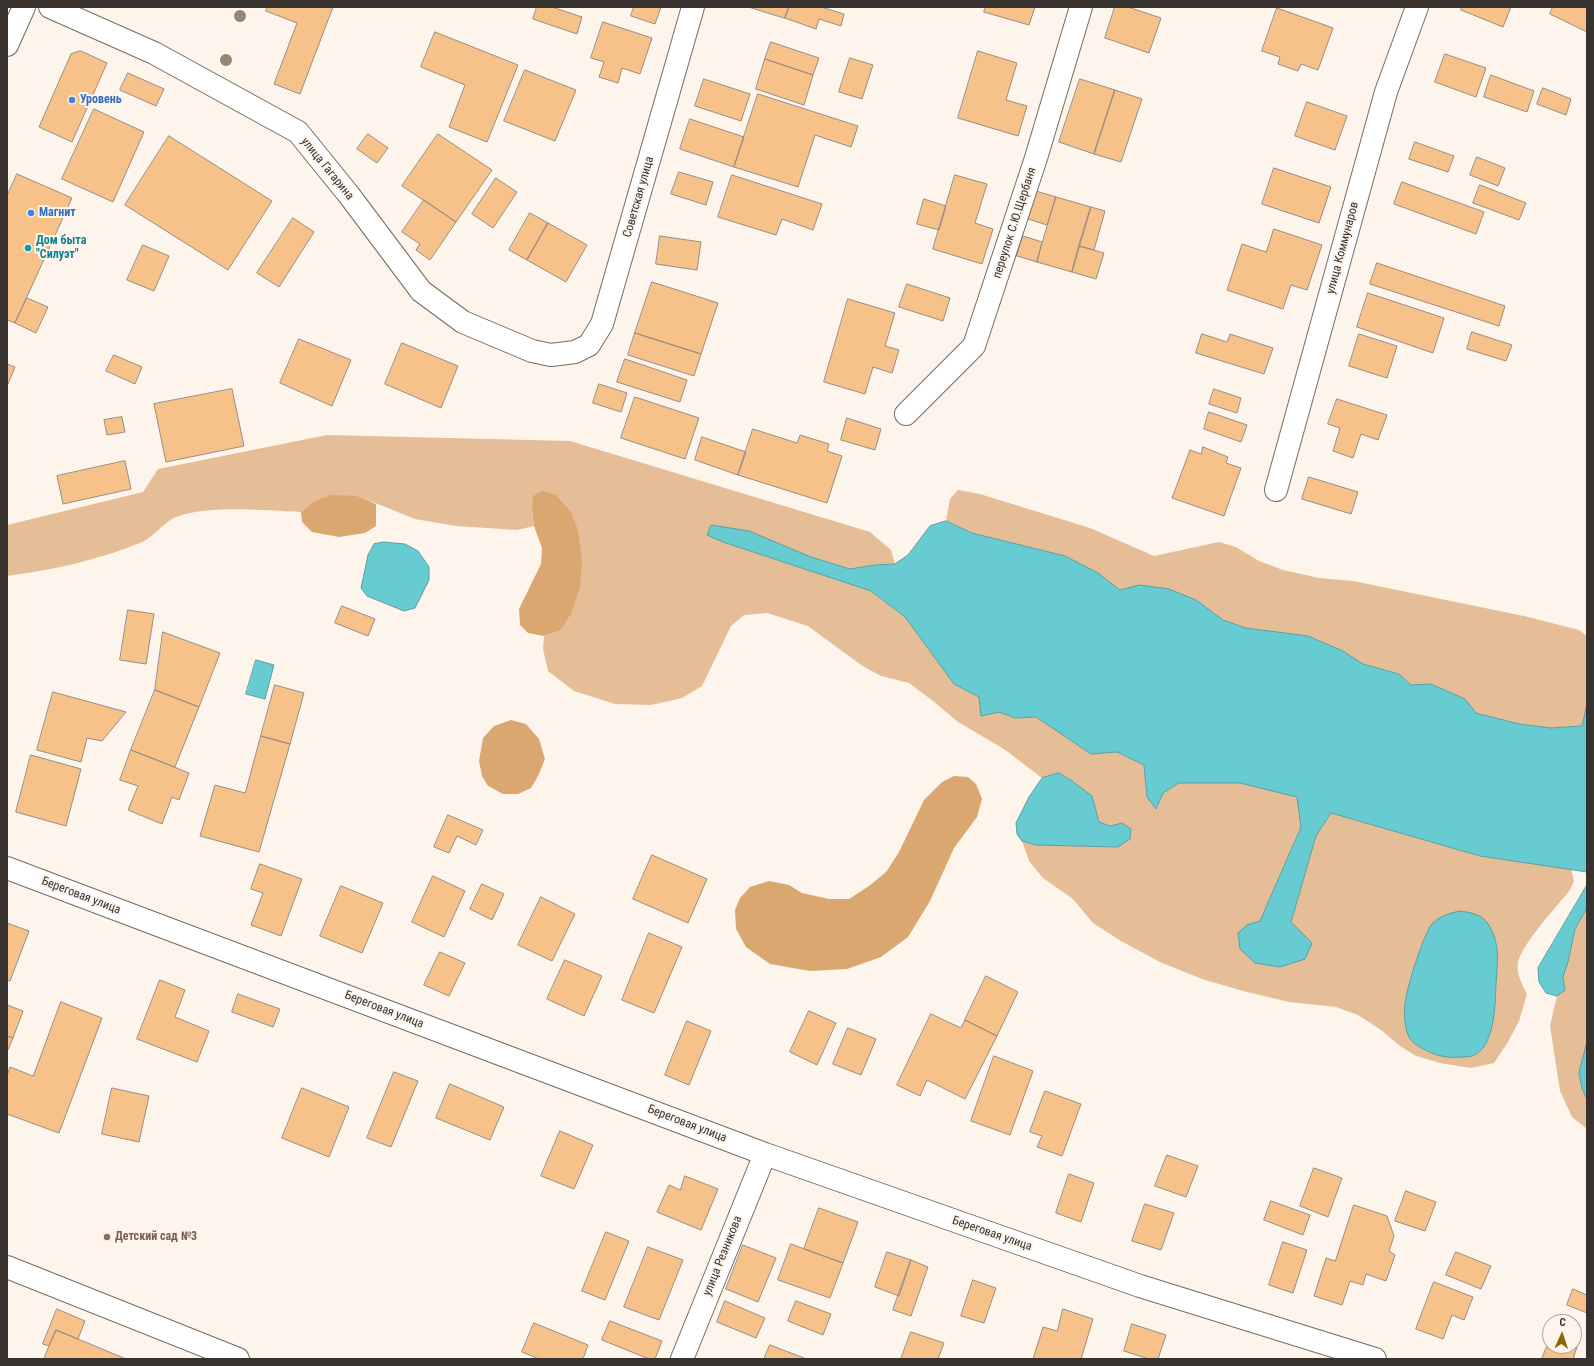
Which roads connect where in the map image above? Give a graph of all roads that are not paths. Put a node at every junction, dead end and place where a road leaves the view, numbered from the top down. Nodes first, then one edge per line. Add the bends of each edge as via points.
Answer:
1 (24, 7) edge
2 (50, 7) edge
3 (693, 7) edge
4 (1081, 7) edge
5 (1417, 7) edge
6 (7, 44) edge
7 (551, 355) joint
8 (906, 414) dead end
9 (1276, 490) dead end
10 (7, 868) edge
11 (765, 1154) junction
12 (7, 1267) edge
13 (238, 1359) edge
14 (682, 1359) edge
15 (1376, 1359) edge

1 - 6 street
2 - 7 street, улица Гагарина via 154,54 298,132 421,291 463,322 532,351
3 - 7 street, Советская улица via 602,324 589,345 575,352
4 - 8 street, переулок С.Ю.Щербаня via 1036,158 974,346
5 - 9 street, улица Коммунаров via 1386,92
10 - 11 street, Береговая улица
11 - 14 street, улица Резникова
11 - 15 street, Береговая улица via 1140,1286
12 - 13 street

